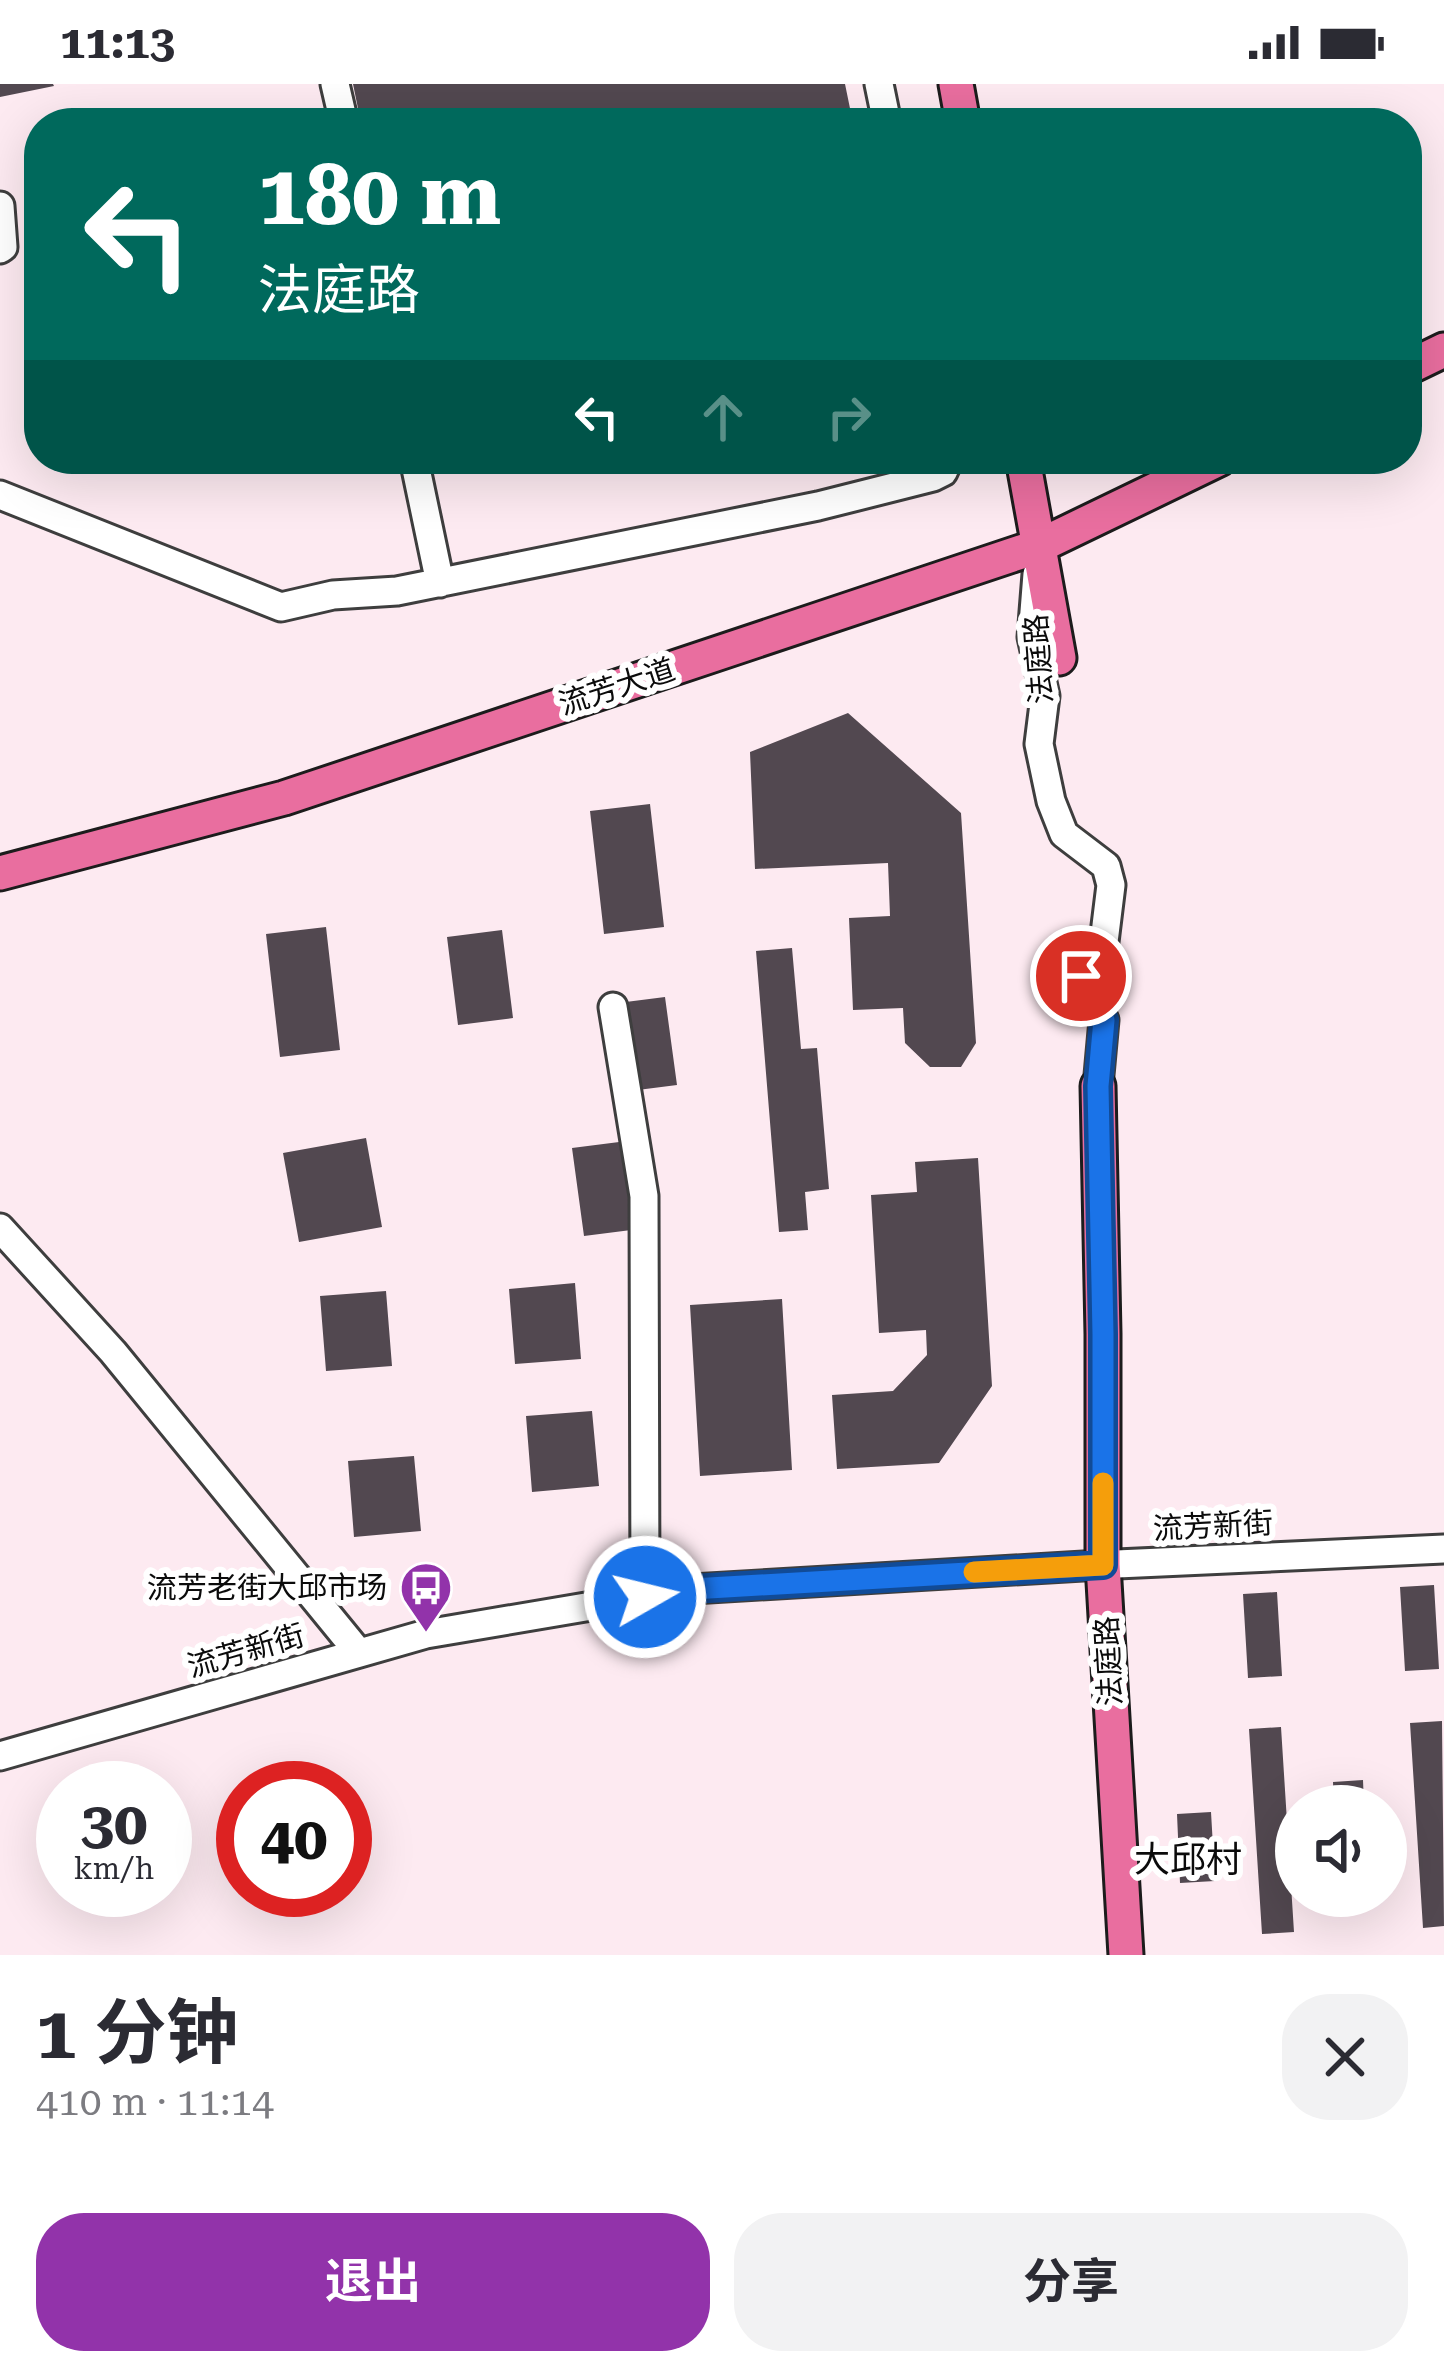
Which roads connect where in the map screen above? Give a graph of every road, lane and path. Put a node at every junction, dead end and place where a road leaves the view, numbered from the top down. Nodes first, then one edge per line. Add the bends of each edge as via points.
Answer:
1 (0, 206) edge
2 (0, 250) edge
3 (417, 474) edge
4 (939, 474) edge
5 (1026, 474) edge
6 (1188, 474) edge
7 (0, 495) edge
8 (1039, 546) junction
9 (440, 583) junction
10 (1059, 658) dead end
11 (0, 872) edge
12 (613, 1007) dead end
13 (1098, 1086) joint
14 (0, 1228) edge
15 (1444, 1549) edge
16 (1103, 1565) junction
17 (645, 1597) junction
18 (359, 1653) junction
19 (0, 1756) edge
20 (1126, 1955) edge

1 - 2 street
3 - 9 street
4 - 9 street
5 - 8 main road
6 - 8 main road, 流芳大道
7 - 9 street via 281,607
8 - 10 main road
8 - 11 main road, 流芳大道 via 284,798
8 - 13 street, 法庭路 via 1032,637 1046,697 1039,744 1051,801 1064,834 1106,866 1111,885 1103,950 1081,976 1104,1020
12 - 17 street via 644,1196
13 - 16 main road, 法庭路
14 - 18 street via 113,1352
15 - 16 street, 流芳新街
16 - 17 street, 流芳新街
16 - 20 main road, 法庭路
17 - 18 street, 流芳新街
18 - 19 street, 流芳新街

